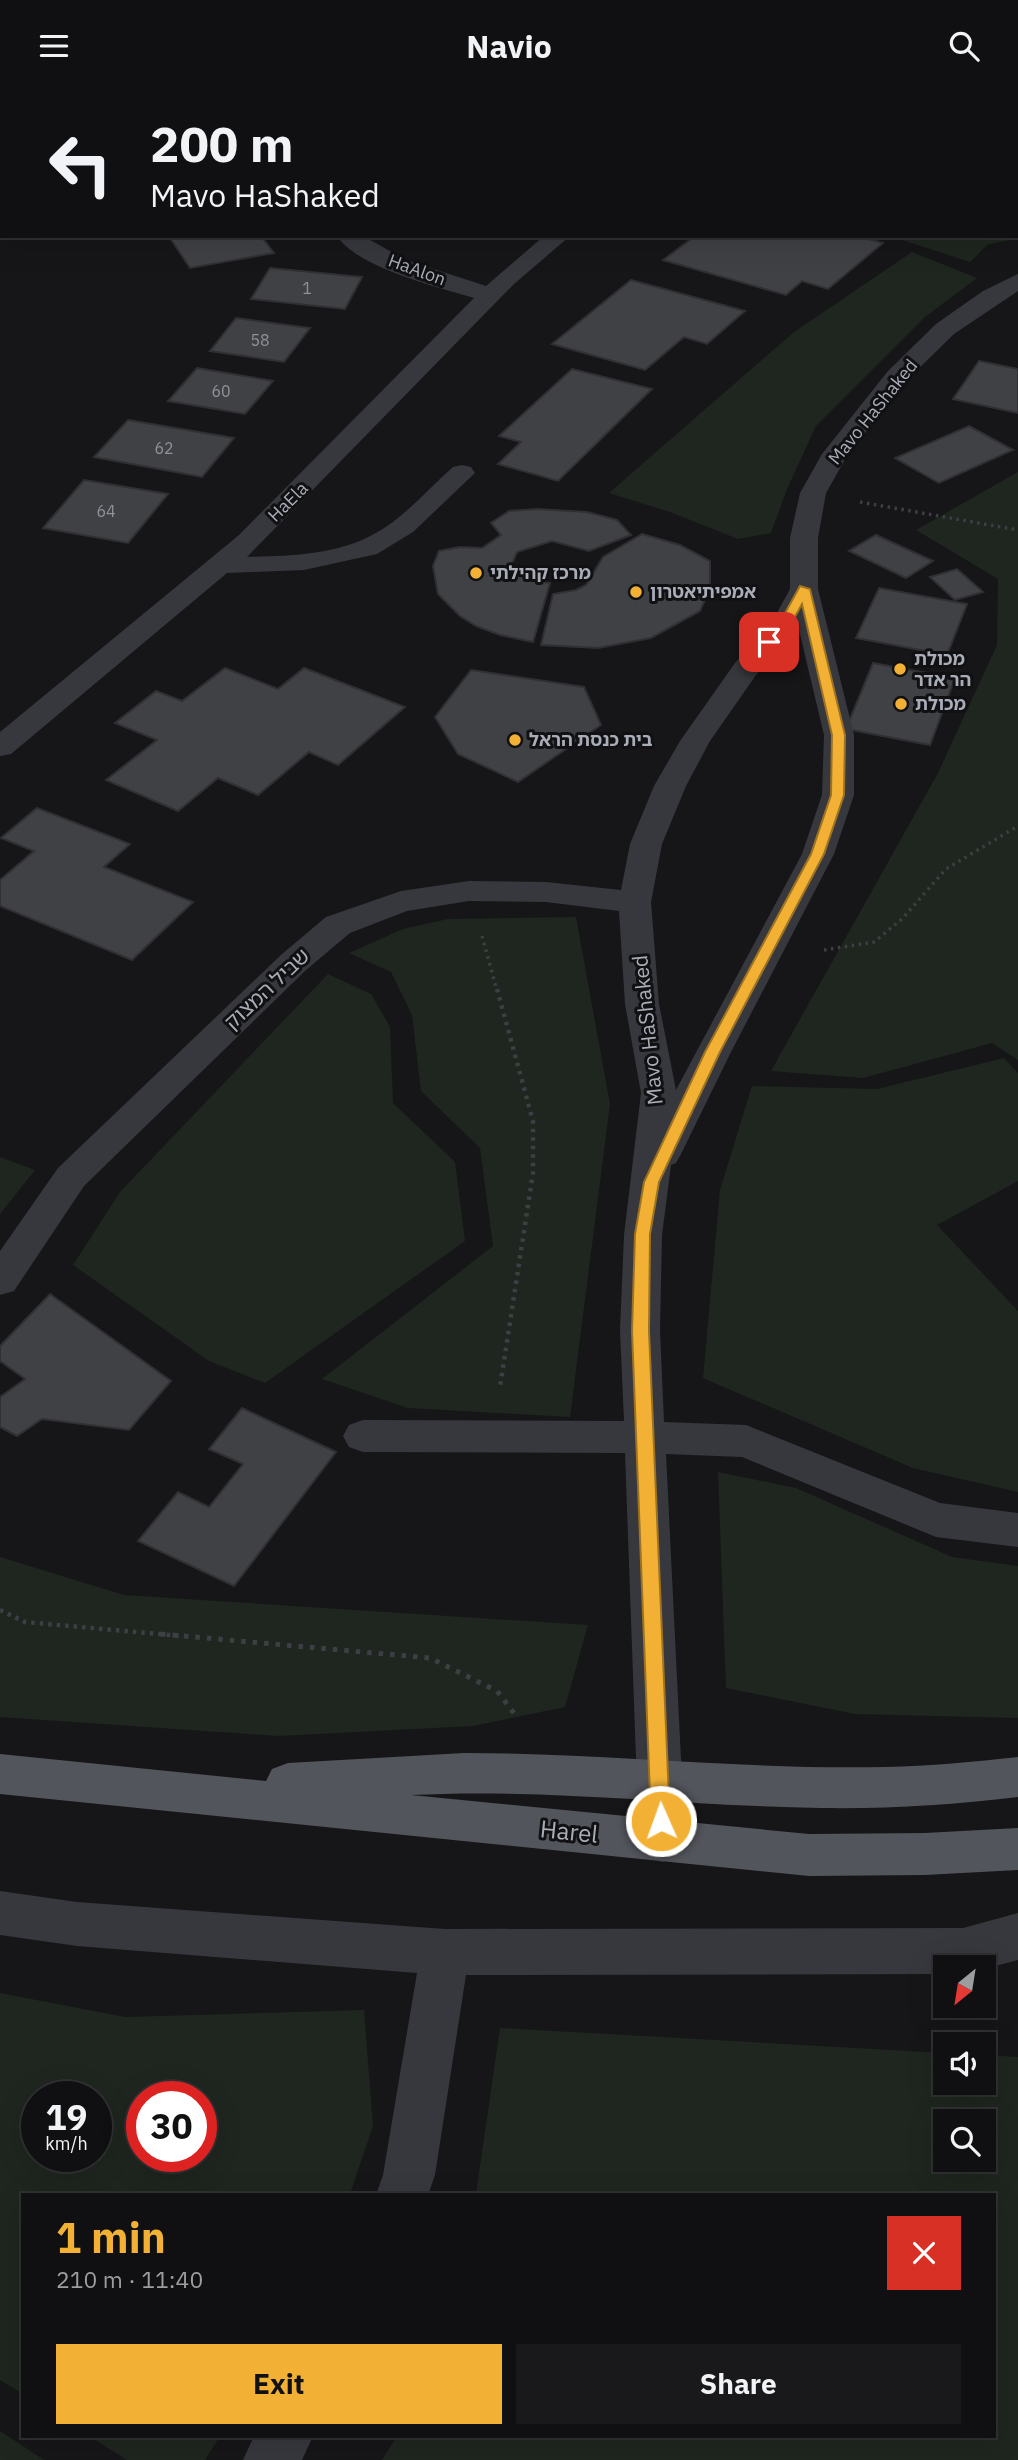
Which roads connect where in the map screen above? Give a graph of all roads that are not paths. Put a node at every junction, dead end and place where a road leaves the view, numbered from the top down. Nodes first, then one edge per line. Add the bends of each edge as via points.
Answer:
1 (351, 238) edge
2 (557, 238) edge
3 (1018, 281) edge
4 (491, 295) junction
5 (462, 473) dead end
6 (220, 565) junction
7 (804, 589) junction
8 (788, 663) junction
9 (0, 747) edge
10 (635, 902) junction
11 (651, 1182) junction
12 (0, 1281) edge
13 (363, 1436) dead end
14 (645, 1437) junction
15 (1018, 1530) edge
16 (0, 1774) edge
17 (1018, 1777) edge
18 (659, 1781) junction
19 (164, 1789) junction
20 (662, 1841) junction
21 (1018, 1849) edge
22 (0, 1913) edge
23 (1018, 1935) edge
24 (444, 1952) junction
25 (403, 2193) edge
26 (284, 2438) edge
27 (271, 2460) edge

1 - 4 street, HaAlon via 404,268
2 - 4 street, HaEla
3 - 7 street, Mavo HaShaked via 945,329 897,376 835,453 813,493 804,538
4 - 6 street, HaEla
5 - 6 street via 386,539 354,553 269,566
6 - 9 street, HaEla
7 - 8 street, Mavo HaShaked
7 - 8 street, Mavo HaShaked via 784,626
8 - 10 street, Mavo HaShaked via 695,741 646,844
8 - 11 street, Mavo HaShaked via 839,735 838,795 818,854 713,1052
10 - 11 street, Mavo HaShaked via 642,1004 659,1093
10 - 12 street, שביל המצוק via 546,892 469,891 401,901 338,925 71,1177
11 - 14 street, Mavo HaShaked via 643,1234 640,1331
13 - 14 street
14 - 15 street via 746,1441 936,1520
14 - 18 street, Mavo HaShaked
16 - 19 main road, Harel
17 - 18 main road, Harel via 854,1789
18 - 19 main road, Harel via 488,1773
18 - 20 street, Mavo HaShaked
19 - 20 main road, Harel
20 - 21 main road, Harel via 809,1854
22 - 24 street via 77,1924
23 - 24 street via 963,1951
24 - 25 street
26 - 27 street

